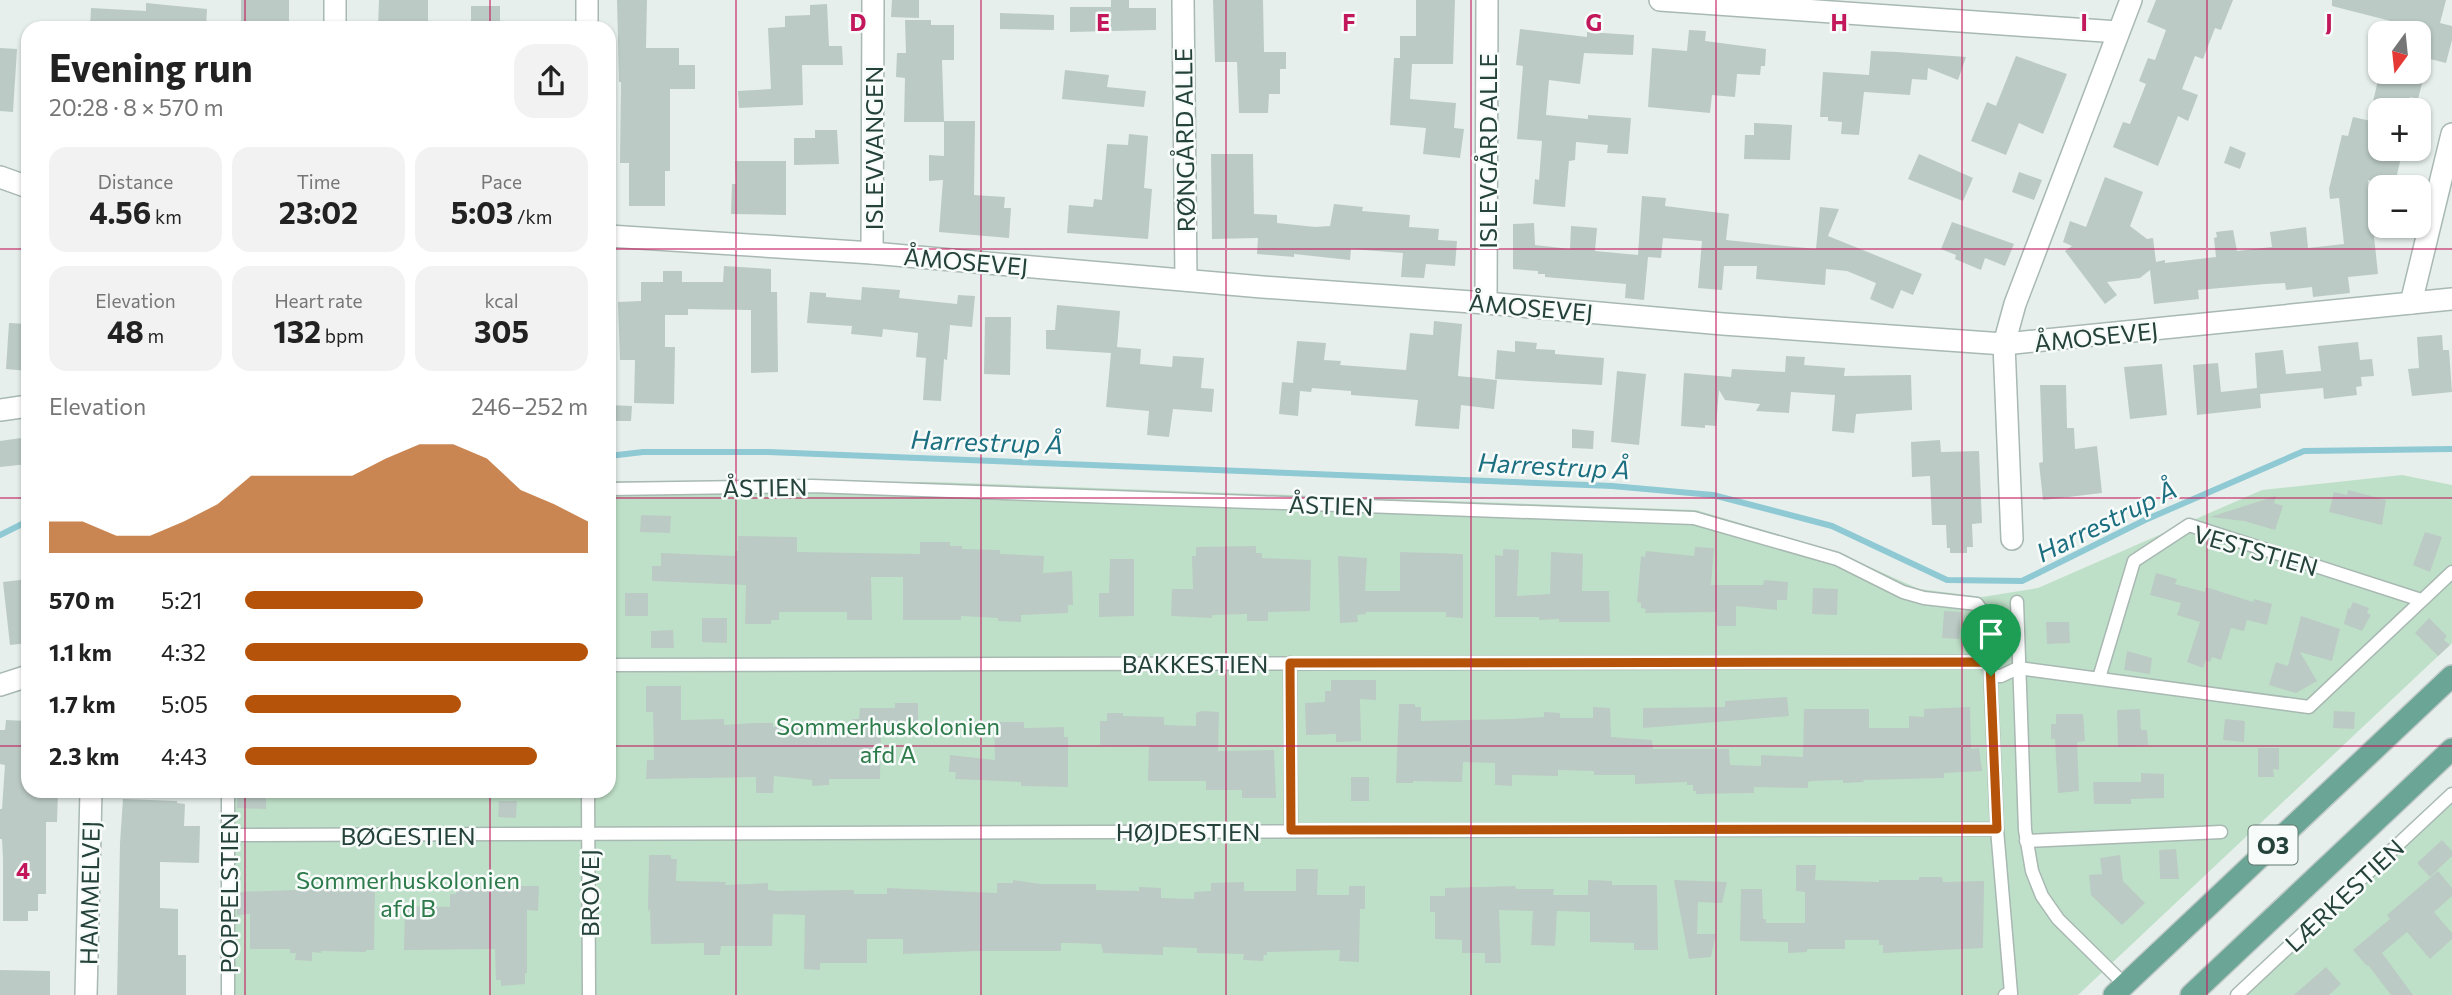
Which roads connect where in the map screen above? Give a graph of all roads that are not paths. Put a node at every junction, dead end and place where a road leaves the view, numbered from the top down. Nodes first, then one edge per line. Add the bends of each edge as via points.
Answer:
1 (335, 0) edge
2 (587, 0) edge
3 (873, 0) edge
4 (1183, 0) edge
5 (1487, 0) edge
6 (1660, 0) edge
7 (2131, 0) edge
8 (335, 21) edge
9 (587, 21) edge
10 (2118, 32) junction
11 (2452, 134) edge
12 (0, 177) edge
13 (21, 184) edge
14 (616, 236) edge
15 (872, 253) junction
16 (1186, 280) junction
17 (2452, 299) edge
18 (1486, 303) junction
19 (2411, 303) junction
20 (2004, 344) junction
21 (21, 408) edge
22 (0, 410) edge
23 (616, 489) edge
24 (2012, 539) dead end
25 (2452, 572) edge
26 (2421, 600) junction
27 (2017, 602) dead end
28 (1990, 662) junction
29 (1290, 663) junction
30 (616, 665) edge
31 (2018, 668) junction
32 (1991, 676) junction
33 (2452, 676) edge
34 (21, 678) edge
35 (2099, 678) junction
36 (0, 685) edge
37 (2452, 749) edge
38 (2452, 794) edge
39 (91, 798) edge
40 (228, 798) edge
41 (588, 798) edge
42 (1997, 829) junction
43 (1291, 830) junction
44 (2221, 832) dead end
45 (588, 834) junction
46 (228, 835) junction
47 (2026, 841) junction
48 (2120, 990) edge
49 (86, 995) edge
50 (228, 995) edge
51 (589, 995) edge
52 (2005, 995) edge
53 (2191, 995) edge
54 (2237, 995) edge

1 - 8 street
2 - 9 street
3 - 15 street, ISLEVVANGEN
4 - 16 street, RØNGÅRD ALLE
5 - 18 street, ISLEVGÅRD ALLE
6 - 10 street
7 - 10 street
10 - 20 street
11 - 19 street
12 - 13 street
14 - 15 street, ÅMOSEVEJ
15 - 16 street, ÅMOSEVEJ
16 - 18 street, ÅMOSEVEJ
17 - 19 street, ÅMOSEVEJ
18 - 20 street, ÅMOSEVEJ
19 - 20 street, ÅMOSEVEJ
20 - 24 street
21 - 22 street
23 - 28 lane, ÅSTIEN via 812,486 1694,518 1837,559 1903,592 1977,604 1988,619
25 - 26 lane
26 - 35 lane via 2309,707
26 - 35 lane, VESTSTIEN via 2189,525 2133,561
27 - 31 lane
28 - 29 lane, BAKKESTIEN
28 - 32 lane, ÅSTIEN
29 - 30 lane, BAKKESTIEN
29 - 43 lane
31 - 32 lane
31 - 35 lane
31 - 47 lane
32 - 42 lane, ÅSTIEN
33 - 48 main road, O3
34 - 36 street
37 - 53 main road, O3
38 - 54 lane, LÆRKESTIEN
39 - 49 street, HAMMELVEJ
40 - 46 lane, POPPELSTIEN
41 - 45 lane, BROVEJ
42 - 43 lane, HØJDESTIEN
42 - 52 lane, ÅSTIEN via 2011,993
43 - 45 lane, HØJDESTIEN
44 - 47 lane
45 - 46 lane, BØGESTIEN
45 - 51 lane, BROVEJ
46 - 50 lane, POPPELSTIEN
47 - 48 lane via 2042,896

